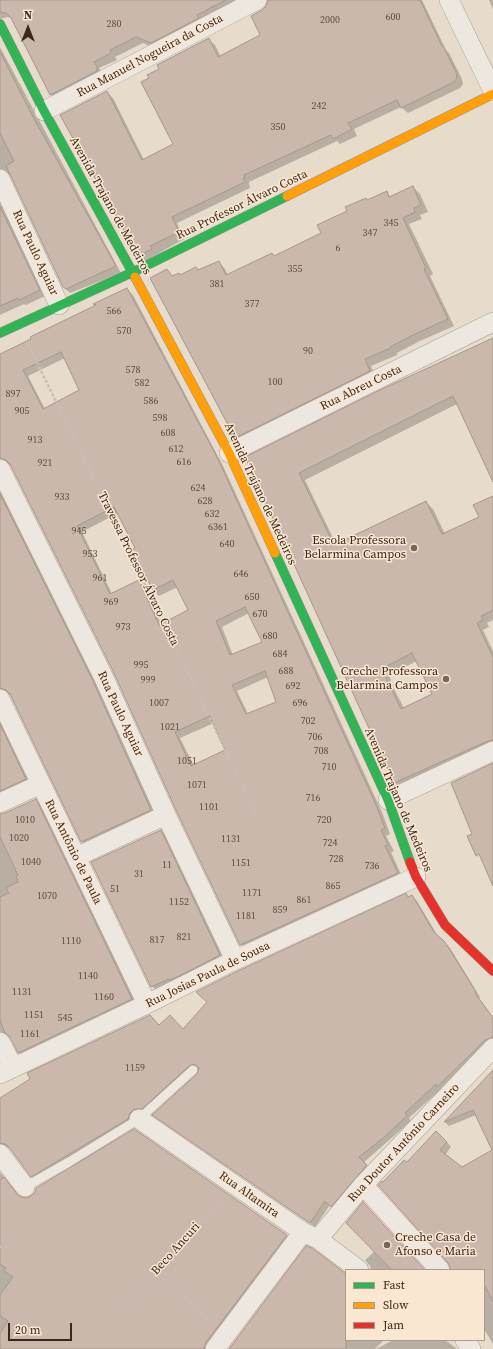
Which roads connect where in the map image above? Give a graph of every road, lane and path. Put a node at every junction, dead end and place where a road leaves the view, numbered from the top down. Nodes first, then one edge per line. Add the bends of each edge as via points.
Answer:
1 (257, 0) edge
2 (449, 0) edge
3 (0, 24) edge
4 (493, 91) edge
5 (493, 94) edge
6 (44, 111) junction
7 (0, 179) edge
8 (133, 272) junction
9 (59, 306) junction
10 (493, 322) edge
11 (19, 324) junction
12 (0, 333) edge
13 (229, 453) junction
14 (1, 473) edge
15 (0, 699) edge
16 (493, 751) edge
17 (41, 784) junction
18 (388, 800) junction
19 (0, 803) edge
20 (166, 815) junction
21 (257, 815) dead end
22 (76, 857) junction
23 (416, 877) junction
24 (235, 960) junction
25 (492, 970) edge
26 (147, 1004) junction
27 (0, 1042) edge
28 (493, 1048) edge
29 (193, 1070) dead end
30 (6, 1071) edge
31 (139, 1119) junction
32 (0, 1154) edge
33 (234, 1185) junction
34 (362, 1185) junction
35 (25, 1187) joint
36 (310, 1236) junction
37 (358, 1269) edge
38 (439, 1269) edge
39 (156, 1272) junction
40 (116, 1312) dead end
41 (220, 1342) edge

1 - 6 street, Rua Manuel Nogueira da Costa
2 - 4 street
3 - 6 street, Avenida Trajano de Medeiros
5 - 8 street, Rua Professor Álvaro Costa
6 - 8 street, Avenida Trajano de Medeiros
7 - 9 street, Rua Paulo Aguiar
8 - 9 street, Rua Professor Álvaro Costa
8 - 13 street, Avenida Trajano de Medeiros
9 - 11 street, Rua Professor Álvaro Costa
10 - 13 street, Rua Abreu Costa
11 - 12 street, Rua Professor Álvaro Costa
11 - 21 path, Travessa Professor Álvaro Costa
13 - 18 street, Avenida Trajano de Medeiros
14 - 20 street, Rua Paulo Aguiar via 103,676
15 - 17 street, Rua Antônio de Paula
16 - 18 street
17 - 19 street
17 - 22 street, Rua Antônio de Paula
18 - 23 street, Avenida Trajano de Medeiros
20 - 22 street
20 - 24 street, Rua Paulo Aguiar
22 - 26 street, Rua Antônio de Paula
23 - 24 street, Rua Josias Paula de Sousa
23 - 25 street, Avenida Trajano de Medeiros via 446,926
24 - 26 street, Rua Josias Paula de Sousa
26 - 30 street, Rua Josias Paula de Sousa
27 - 30 street
28 - 34 street, Rua Doutor Antônio Carneiro
29 - 31 lane
31 - 33 street, Rua Altamira
31 - 35 lane
32 - 35 street via 9,1172
33 - 36 street, Rua Altamira
33 - 39 path, Beco Ancuri
34 - 36 street, Rua Doutor Antônio Carneiro
34 - 38 street
36 - 37 street, Rua Altamira
36 - 41 street, Rua Doutor Antônio Carneiro
39 - 40 path, Beco Ancuri
39 - 41 path

